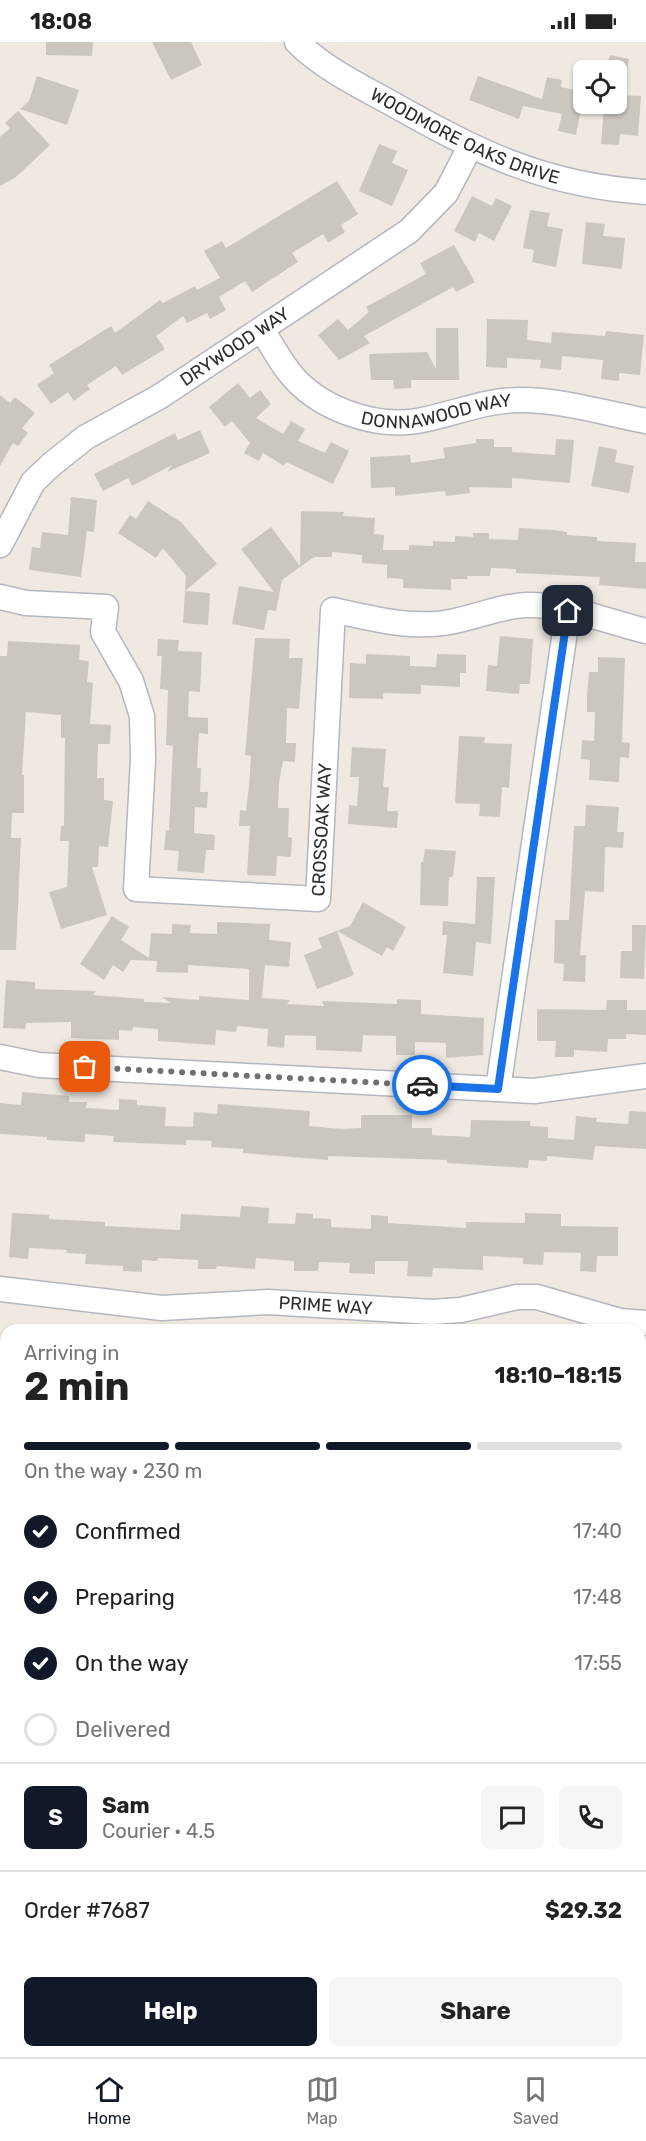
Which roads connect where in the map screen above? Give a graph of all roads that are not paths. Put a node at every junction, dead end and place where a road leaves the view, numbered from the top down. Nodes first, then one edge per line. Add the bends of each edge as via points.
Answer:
1 (297, 42) edge
2 (470, 147) junction
3 (646, 192) edge
4 (262, 330) junction
5 (646, 421) edge
6 (0, 545) edge
7 (0, 597) edge
8 (568, 611) junction
9 (646, 631) edge
10 (0, 1057) edge
11 (646, 1076) edge
12 (498, 1089) junction
13 (0, 1289) edge
14 (646, 1323) edge

1 - 2 street, WOODMORE OAKS DRIVE via 352,81
2 - 3 street, WOODMORE OAKS DRIVE via 555,178
2 - 4 street, DRYWOOD WAY via 446,193 409,231
4 - 5 street, DONNAWOOD WAY via 290,373 309,392 370,418 417,421 465,407 519,400 557,402
4 - 6 street, DRYWOOD WAY via 159,397 86,437 52,464 33,482
7 - 8 street, CROSSOAK WAY via 26,603 105,607 103,632 131,681 142,716 136,889 318,899 333,610 424,625 459,621 507,607 548,606
8 - 9 street, CROSSOAK WAY
8 - 12 street
10 - 12 street via 39,1065
11 - 12 street via 534,1091
13 - 14 street, PRIME WAY via 162,1308 268,1302 432,1312 537,1297 620,1322

